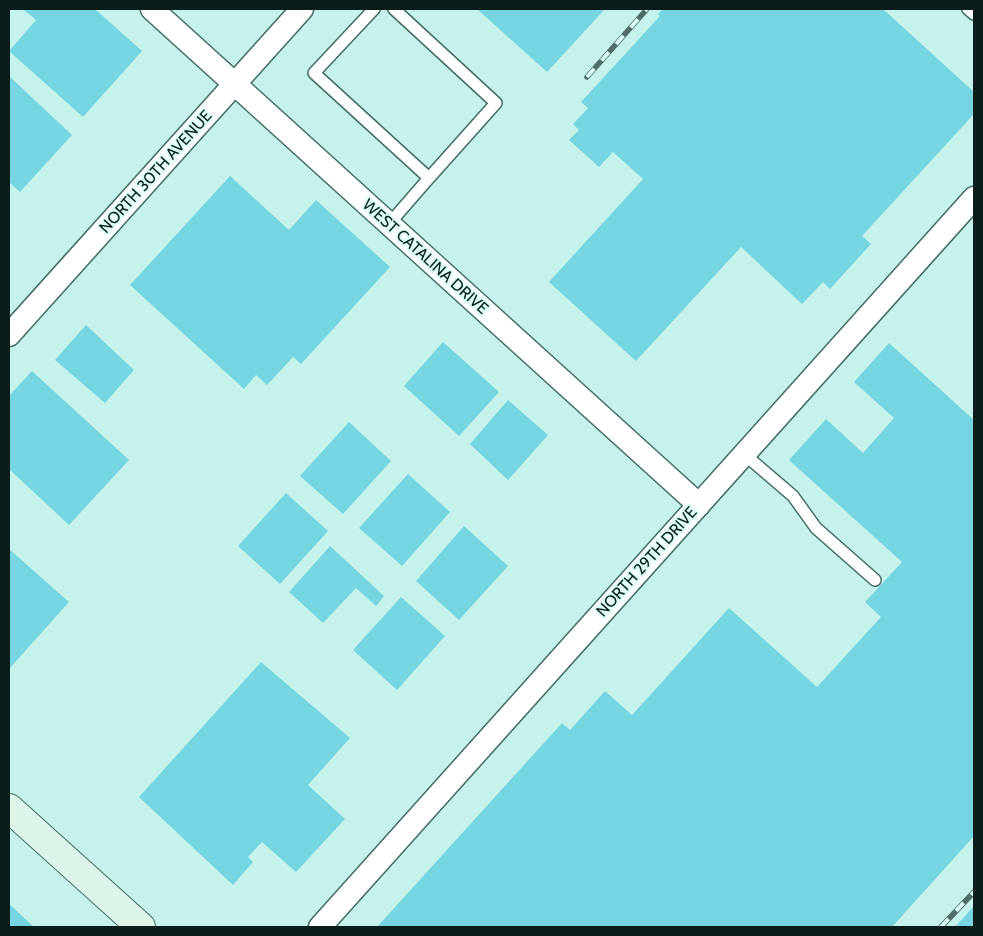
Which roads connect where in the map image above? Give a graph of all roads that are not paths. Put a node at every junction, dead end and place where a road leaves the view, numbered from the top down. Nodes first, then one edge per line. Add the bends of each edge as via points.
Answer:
1 (152, 9) edge
2 (302, 9) edge
3 (374, 9) edge
4 (394, 9) edge
5 (968, 9) edge
6 (974, 14) edge
7 (235, 84) junction
8 (429, 178) junction
9 (974, 198) edge
10 (389, 224) junction
11 (9, 334) edge
12 (744, 454) junction
13 (699, 505) junction
14 (876, 580) dead end
15 (9, 808) edge
16 (141, 927) edge
17 (320, 927) edge

1 - 7 street, WEST CATALINA DRIVE
2 - 7 street, NORTH 30TH AVENUE
3 - 8 lane via 314,73
4 - 8 lane via 496,103
5 - 6 lane
7 - 10 street, WEST CATALINA DRIVE
7 - 11 street, NORTH 30TH AVENUE
8 - 10 lane
9 - 12 street, NORTH 29TH DRIVE
10 - 13 street, WEST CATALINA DRIVE
12 - 13 street, NORTH 29TH DRIVE
12 - 14 lane via 793,496 816,528
13 - 17 street, NORTH 29TH DRIVE
15 - 16 main road

